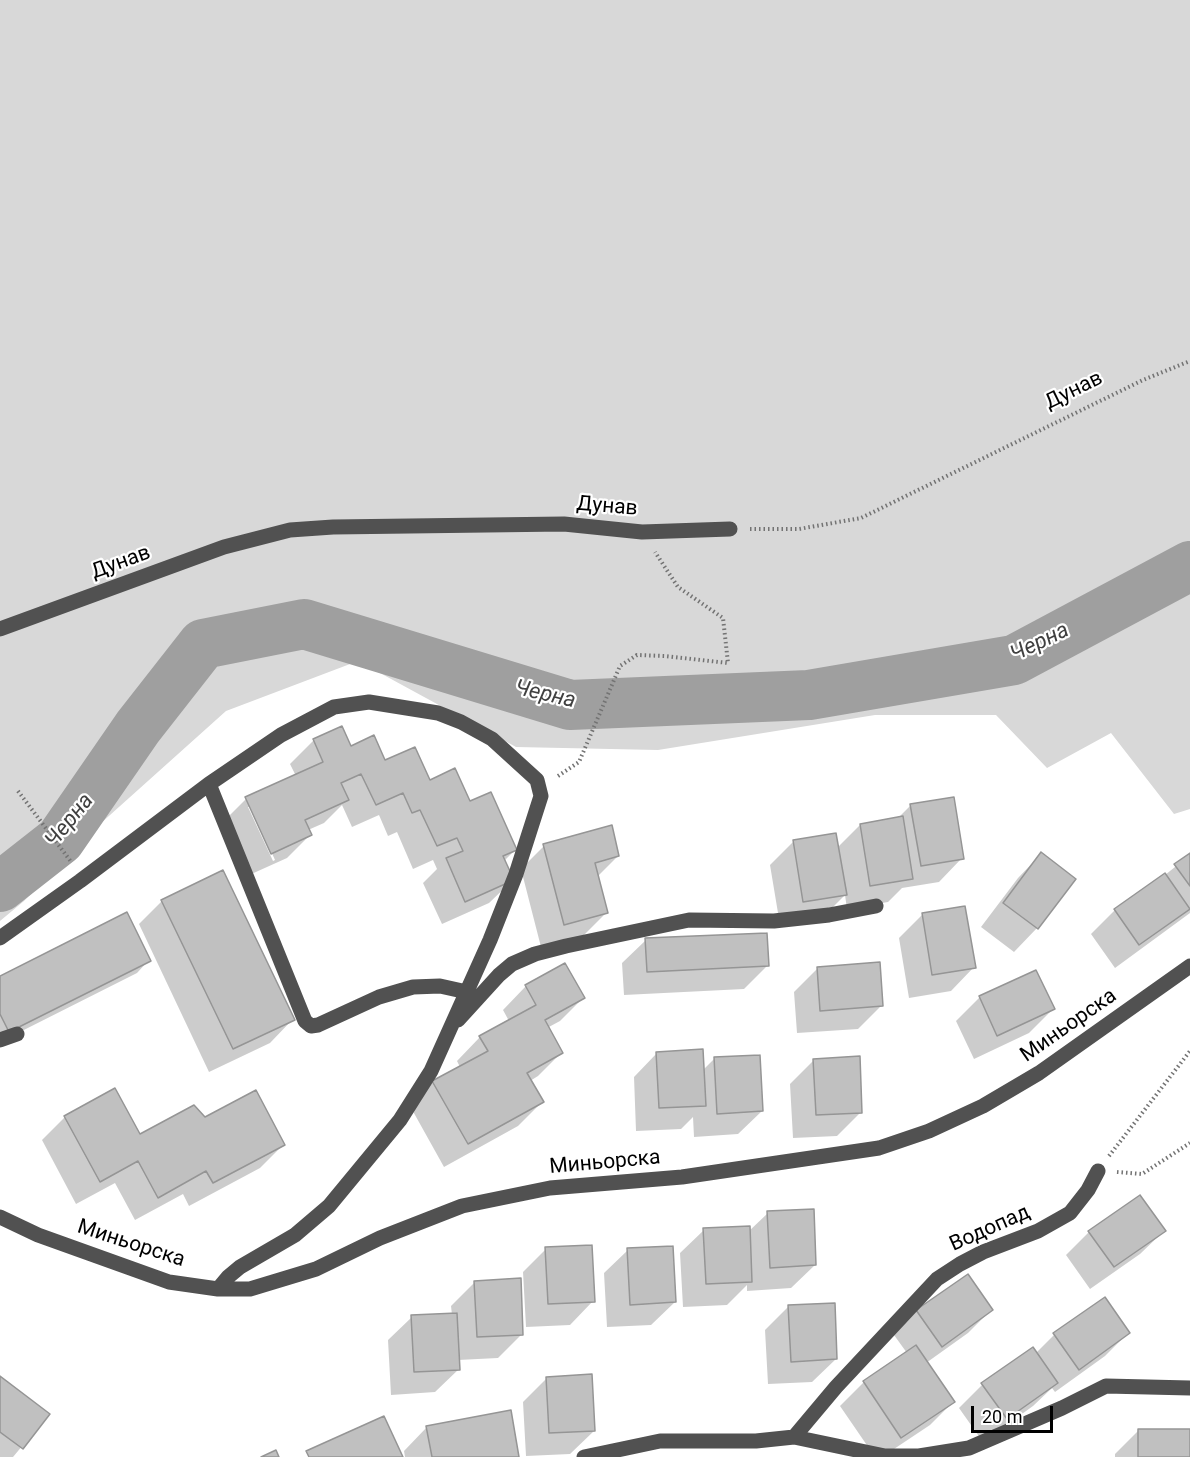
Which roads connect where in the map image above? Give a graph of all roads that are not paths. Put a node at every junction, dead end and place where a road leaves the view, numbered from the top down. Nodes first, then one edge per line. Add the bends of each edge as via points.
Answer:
1 (730, 529) road end
2 (0, 629) edge
3 (208, 784) junction
4 (876, 906) dead end
5 (0, 938) edge
6 (1190, 966) edge
7 (467, 992) junction
8 (450, 1029) junction
9 (17, 1034) dead end
10 (0, 1040) edge
11 (1098, 1171) road end
12 (0, 1217) edge
13 (219, 1289) junction
14 (1190, 1388) edge
15 (794, 1437) junction
16 (584, 1457) edge

1 - 2 street, Дунав via 642,532 564,524 290,530 224,548
3 - 5 street
3 - 7 street via 311,1026 413,987 440,986
3 - 7 street via 281,735 334,707 369,702 438,713 492,739 537,780 541,796 516,874
4 - 8 street via 774,921 689,920 535,954 499,975
6 - 13 street, Миньорска via 1040,1073 983,1106 879,1148 682,1177 550,1188 462,1206 380,1238 316,1269 250,1289
7 - 8 street
8 - 13 street via 431,1071 400,1120 329,1206 295,1235 228,1276
9 - 10 street
11 - 15 street, Водопад via 1070,1213 1038,1231 983,1252 936,1279
12 - 13 street, Миньорска via 38,1235 169,1282
14 - 15 street via 1106,1386 969,1448 919,1456 885,1456
15 - 16 street via 660,1441

